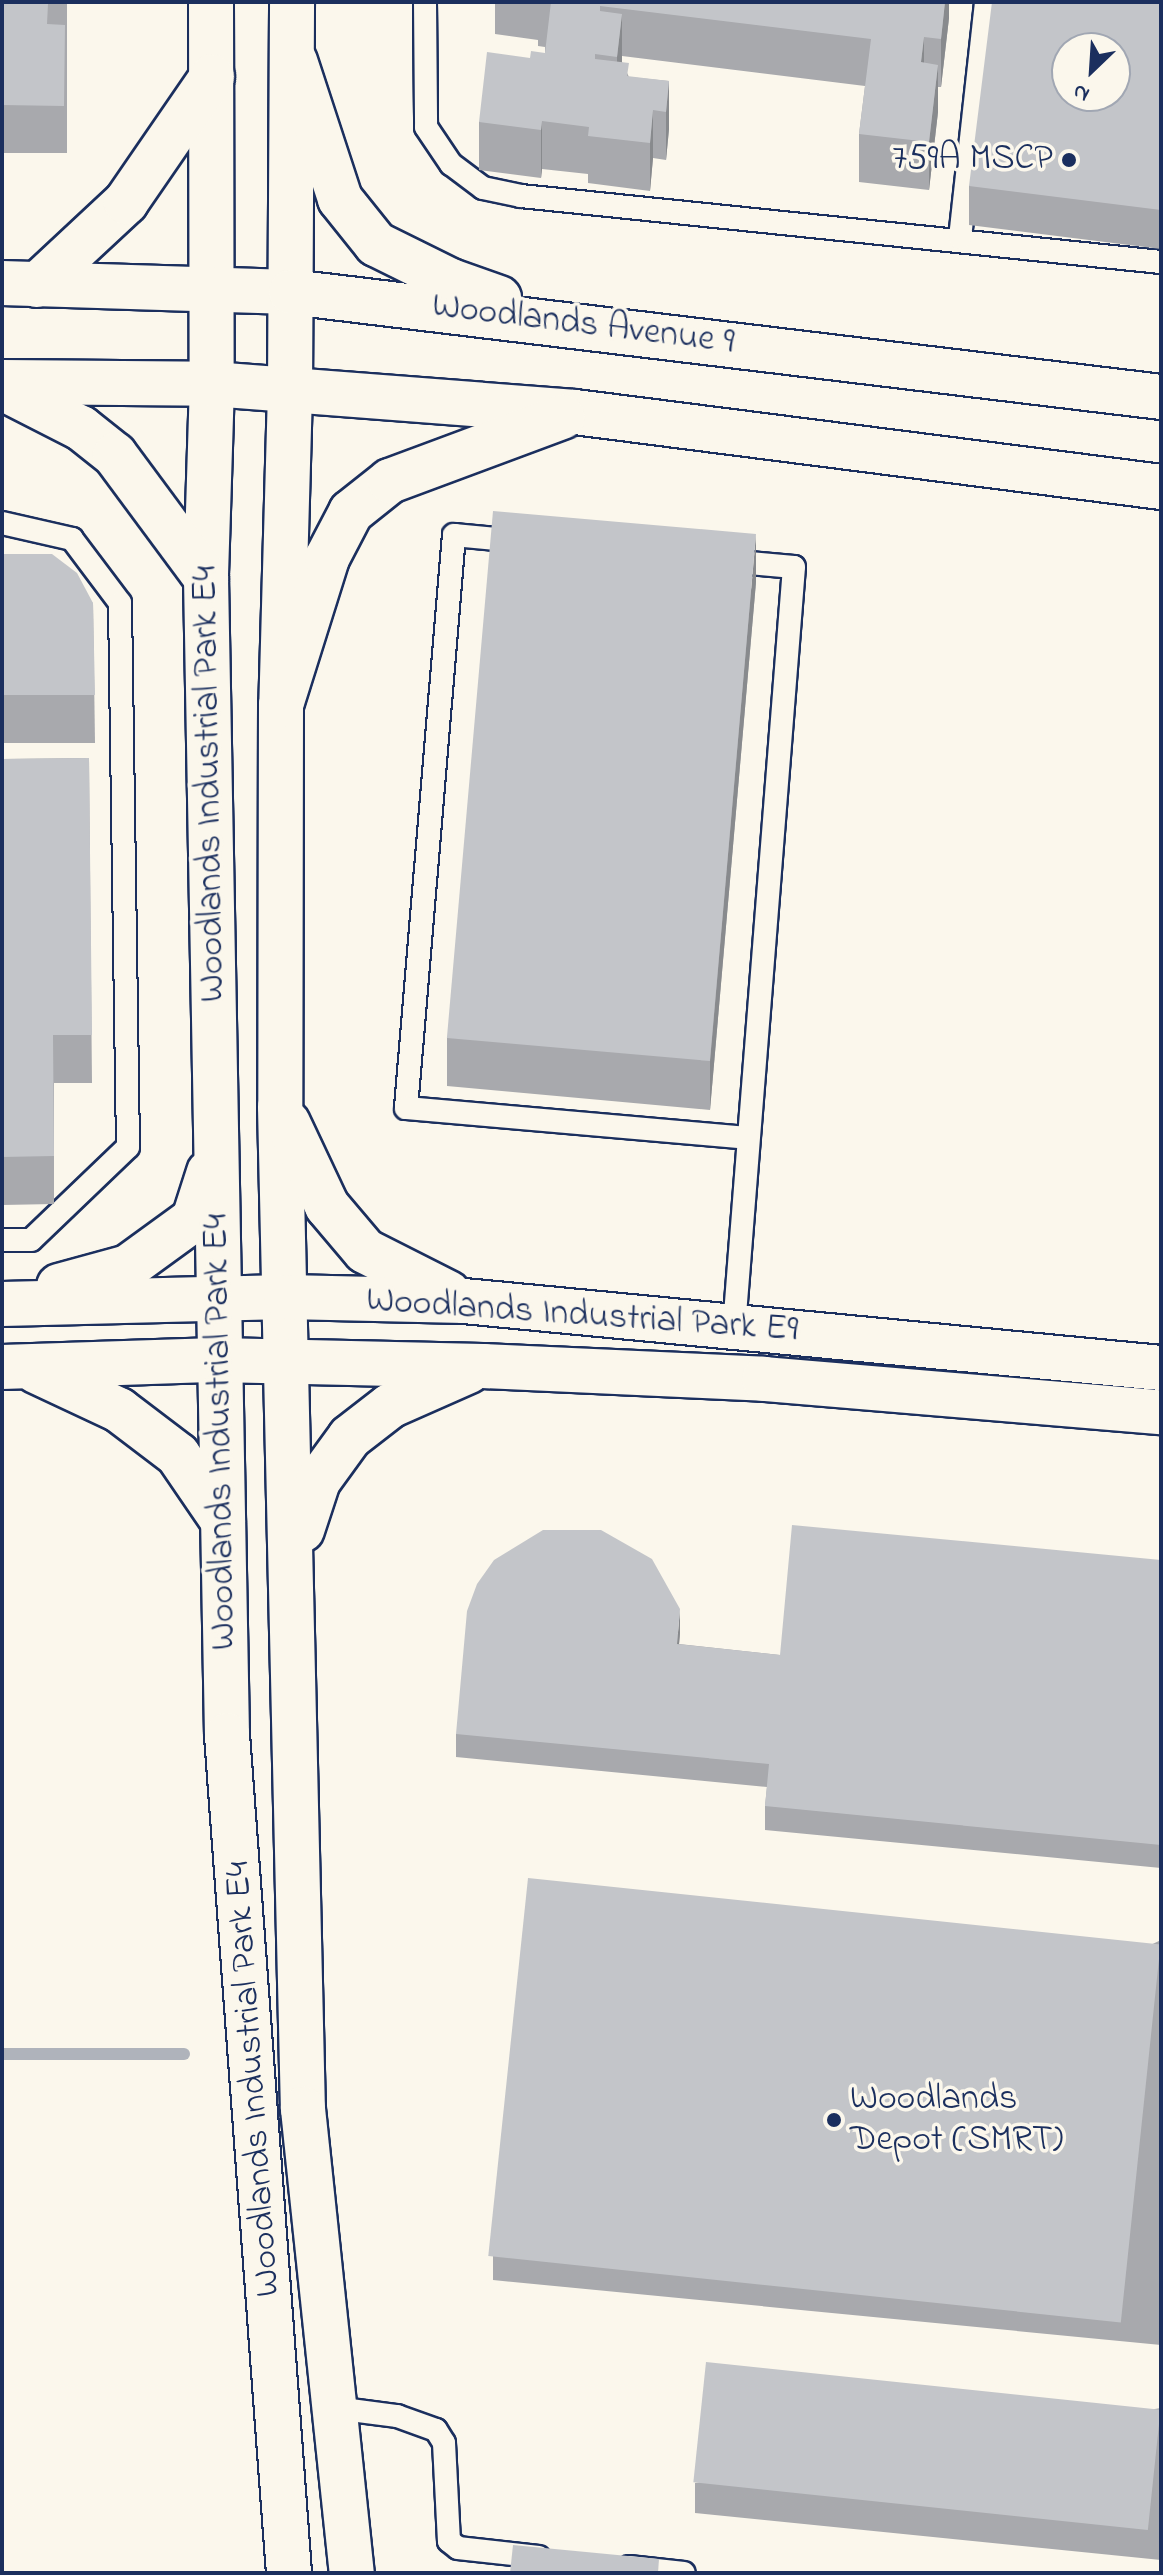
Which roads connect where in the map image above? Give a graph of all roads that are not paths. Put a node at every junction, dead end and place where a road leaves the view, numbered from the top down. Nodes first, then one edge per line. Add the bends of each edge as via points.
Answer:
1 (211, 2) edge
2 (292, 2) edge
3 (425, 2) edge
4 (986, 2) edge
5 (295, 61) junction
6 (212, 77) junction
7 (960, 238) junction
8 (1161, 262) edge
9 (19, 284) edge
10 (212, 289) junction
11 (291, 292) junction
12 (569, 322) junction
13 (2, 382) edge
14 (212, 384) junction
15 (2, 388) edge
16 (290, 392) junction
17 (1161, 397) edge
18 (575, 412) junction
19 (1161, 487) edge
20 (2, 523) edge
21 (547, 543) edge
22 (701, 558) edge
23 (206, 578) junction
24 (281, 705) junction
25 (280, 1107) junction
26 (748, 1138) junction
27 (216, 1151) junction
28 (2, 1240) edge
29 (286, 1297) junction
30 (216, 1299) junction
31 (464, 1301) junction
32 (2, 1302) edge
33 (734, 1328) junction
34 (962, 1348) junction
35 (217, 1360) junction
36 (289, 1362) junction
37 (483, 1366) junction
38 (15, 1367) edge
39 (1161, 1368) edge
40 (955, 1396) junction
41 (1161, 1412) edge
42 (223, 1521) junction
43 (292, 1561) junction
44 (335, 2408) junction
45 (563, 2560) edge
46 (608, 2565) edge
47 (289, 2573) edge
48 (352, 2573) edge
49 (684, 2573) edge

1 - 6 street, Woodlands Industrial Park E4
2 - 5 street
3 - 7 lane via 426,127 451,164 483,188
4 - 7 lane
5 - 11 street, Woodlands Industrial Park E4
5 - 12 street via 340,199 376,244 451,281
6 - 9 street via 126,202
6 - 10 street, Woodlands Industrial Park E4
7 - 8 lane
9 - 10 street, Woodlands Avenue 9
10 - 11 street, Woodlands Avenue 9
10 - 14 street, Woodlands Industrial Park E4
11 - 12 street, Woodlands Avenue 9
11 - 16 street, Woodlands Industrial Park E4
12 - 17 street, Woodlands Avenue 9
13 - 14 street
14 - 16 street
14 - 23 street, Woodlands Industrial Park E4
15 - 23 street via 81,428 115,455
16 - 18 street
16 - 24 street, Woodlands Industrial Park E4
18 - 19 street
18 - 24 street via 390,481 351,512 327,558
20 - 28 lane via 72,539 120,603 128,1147 31,1240
21 - 26 lane via 454,535 406,1108
22 - 26 lane via 794,567
23 - 27 street, Woodlands Industrial Park E4
24 - 25 street, Woodlands Industrial Park E4
25 - 29 street, Woodlands Industrial Park E4
25 - 31 street via 327,1206 365,1251
26 - 33 lane
27 - 30 street, Woodlands Industrial Park E4
27 - 32 street via 194,1219 146,1255 128,1267
29 - 30 street, Woodlands Industrial Park E9
29 - 31 street, Woodlands Industrial Park E9
29 - 36 street, Woodlands Industrial Park E4
30 - 32 street, Woodlands Industrial Park E9
30 - 35 street, Woodlands Industrial Park E4
31 - 33 street, Woodlands Industrial Park E9
33 - 34 street, Woodlands Industrial Park E9
34 - 39 street, Woodlands Industrial Park E9
34 - 40 street
35 - 36 street, Woodlands Industrial Park E9
35 - 38 street, Woodlands Industrial Park E9
35 - 42 street, Woodlands Industrial Park E4
36 - 37 street, Woodlands Industrial Park E9
36 - 43 street, Woodlands Industrial Park E4
37 - 40 street, Woodlands Industrial Park E9 via 764,1379
37 - 43 street via 390,1406 350,1437 318,1481
38 - 42 street via 119,1410 178,1455
40 - 41 street, Woodlands Industrial Park E9
42 - 47 street, Woodlands Industrial Park E4 via 227,1735
43 - 44 street, Woodlands Industrial Park E4 via 303,2109
44 - 45 lane via 397,2416 436,2430 444,2443 449,2541 458,2548
44 - 48 street, Woodlands Industrial Park E4
46 - 49 lane

